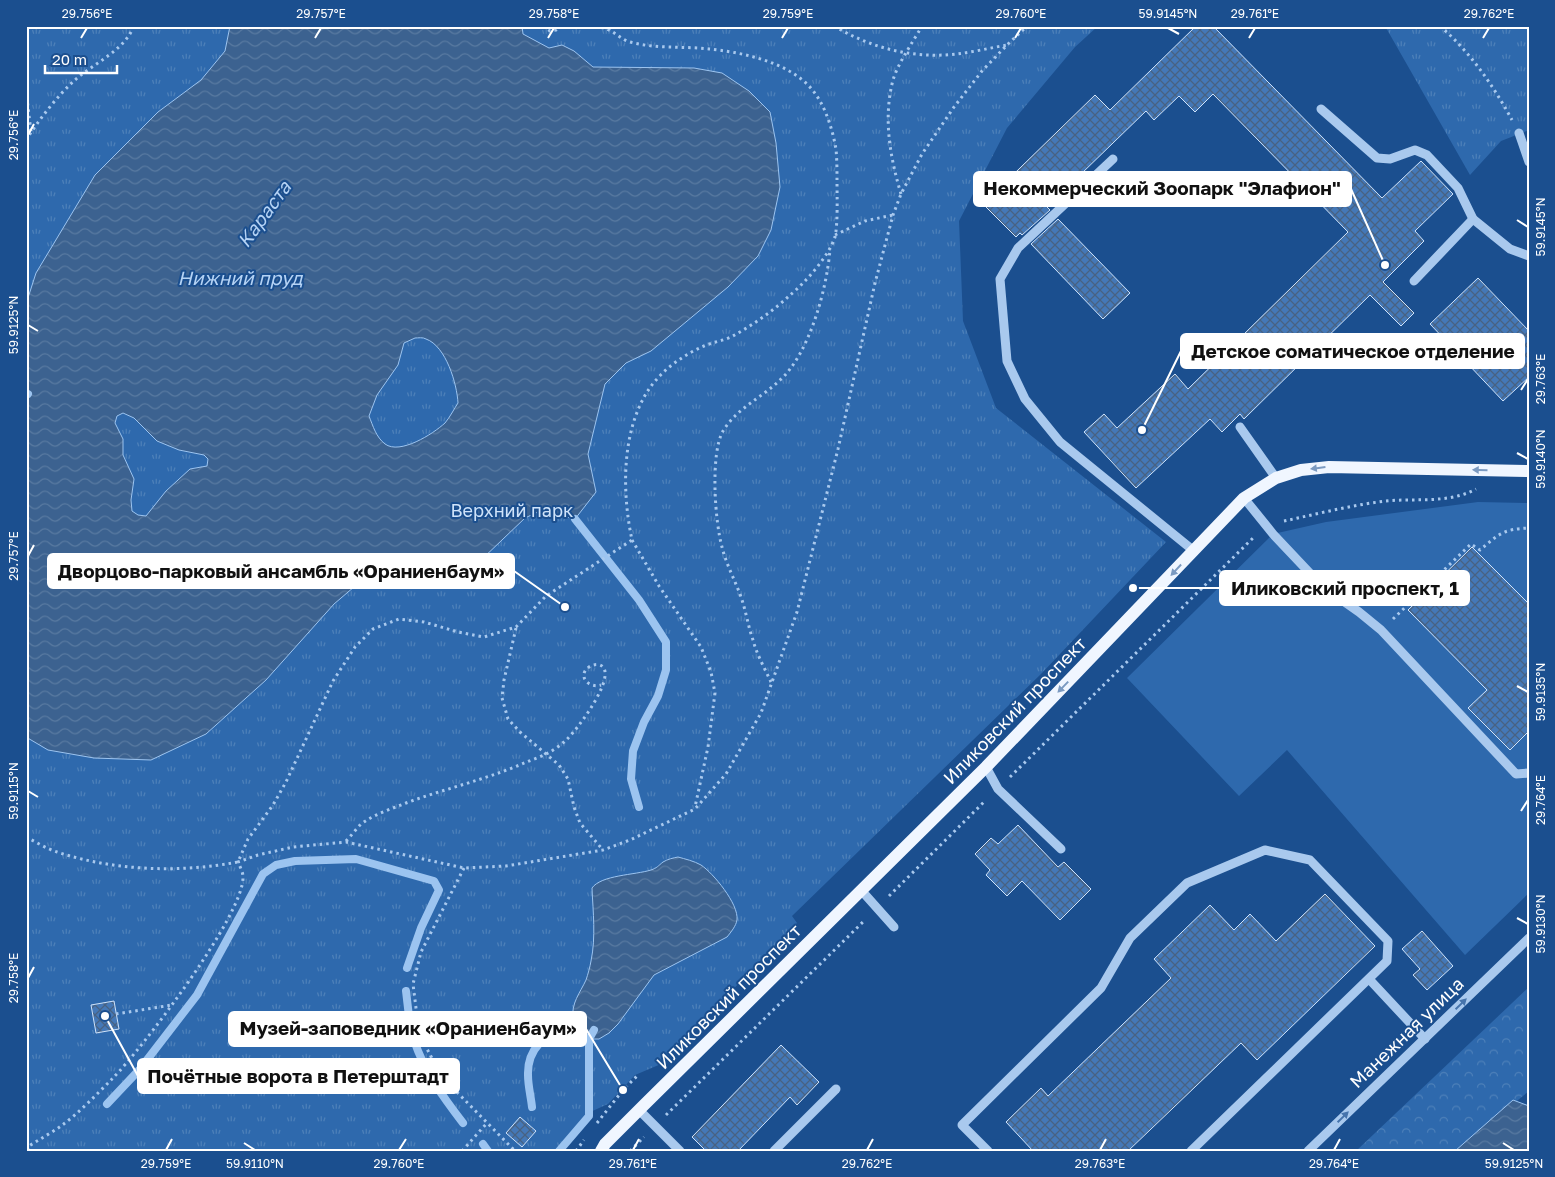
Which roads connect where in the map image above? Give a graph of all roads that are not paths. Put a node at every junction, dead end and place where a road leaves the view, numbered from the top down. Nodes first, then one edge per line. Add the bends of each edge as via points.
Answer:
1 (1321, 109) dead end
2 (1520, 133) road end
3 (1114, 159) dead end
4 (1529, 162) edge
5 (1473, 219) junction
6 (1529, 256) edge
7 (1414, 281) dead end
8 (1240, 427) dead end
9 (1529, 470) edge
10 (1276, 478) junction
11 (1244, 498) junction
12 (1194, 551) junction
13 (986, 767) junction
14 (1529, 773) edge
15 (1061, 849) dead end
16 (862, 890) junction
17 (894, 927) dead end
18 (1529, 938) edge
19 (1369, 979) junction
20 (1425, 1039) junction
21 (836, 1089) dead end
22 (639, 1110) junction
23 (601, 1151) edge
24 (680, 1151) edge
25 (774, 1151) edge
26 (988, 1151) edge
27 (1191, 1151) edge
28 (1308, 1151) edge

1 - 5 street via 1377,158 1390,159 1415,150 1427,155 1458,188
2 - 4 street
3 - 12 street via 1018,248 1000,279 1007,361 1025,399 1060,442
5 - 6 street via 1510,249
5 - 7 street
8 - 10 street
9 -> 10 main road, Иликовский проспект via 1329,467 1301,470
10 - 11 main road, Иликовский проспект
11 - 12 main road, Иликовский проспект
11 - 14 street via 1265,526 1322,586 1381,630 1516,774
12 -> 13 main road, Иликовский проспект
13 - 15 street via 998,789
13 - 16 main road, Иликовский проспект
16 - 17 street
16 - 22 main road, Иликовский проспект
20 -> 18 street, Манежная улица
19 - 20 street
19 - 26 street via 1387,961 1388,941 1310,860 1265,850 1187,883 1130,938 1101,988 962,1125
19 - 27 street
28 -> 20 street, Манежная улица
21 - 25 street
22 - 23 main road, Иликовский проспект
22 - 24 street

